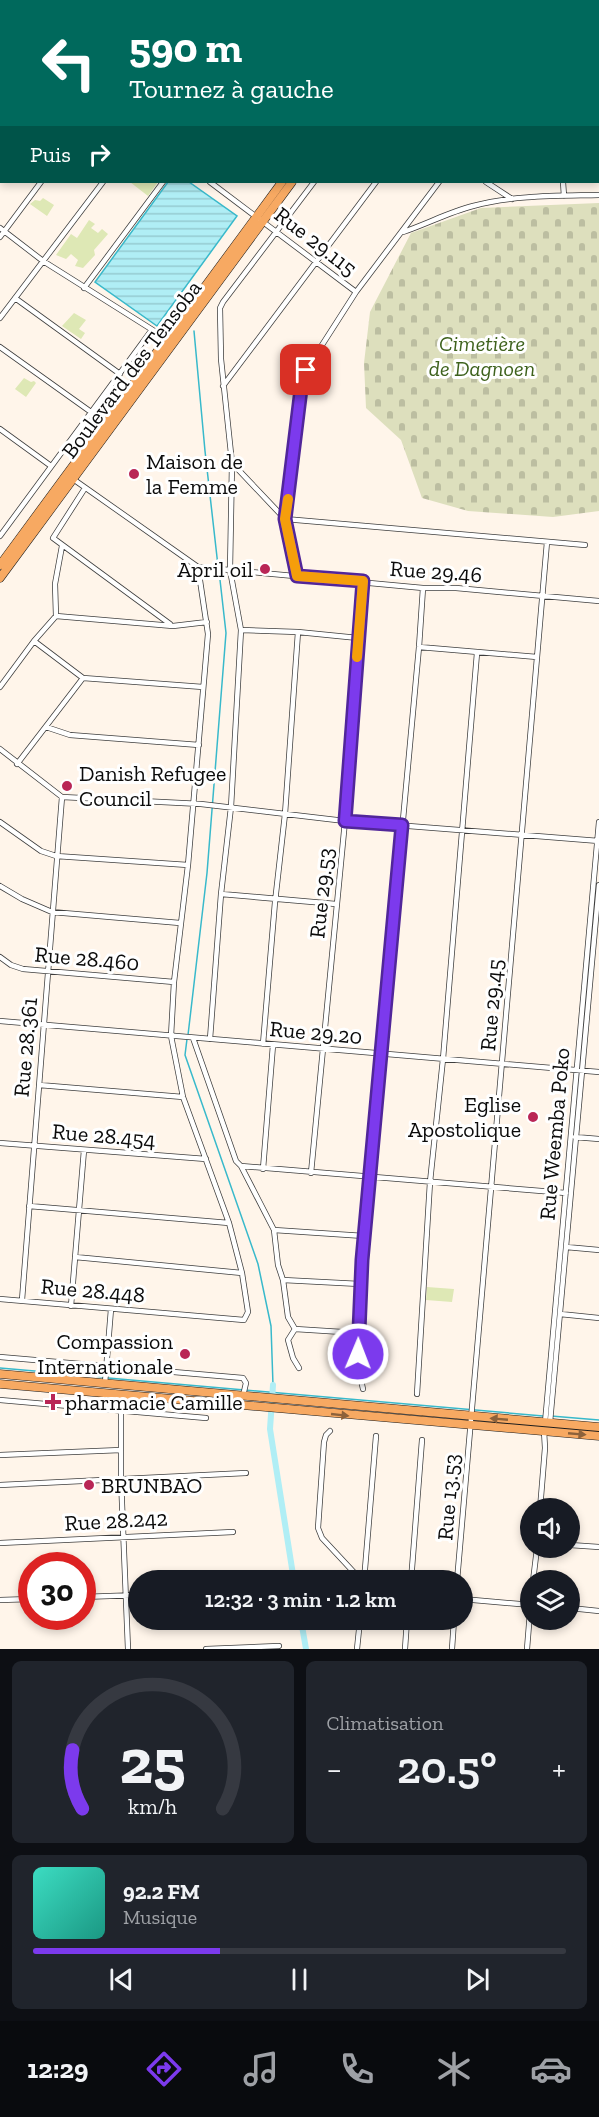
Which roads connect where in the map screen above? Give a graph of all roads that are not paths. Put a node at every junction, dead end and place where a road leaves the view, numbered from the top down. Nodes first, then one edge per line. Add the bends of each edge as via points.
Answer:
1 (40, 183) edge
2 (102, 183) edge
3 (162, 183) edge
4 (211, 183) edge
5 (281, 183) edge
6 (291, 183) edge
7 (313, 183) edge
8 (375, 183) edge
9 (439, 183) edge
10 (488, 183) edge
11 (563, 183) edge
12 (599, 195) edge
13 (564, 196) junction
14 (512, 199) junction
15 (260, 218) junction
16 (2, 230) edge
17 (277, 231) junction
18 (402, 232) junction
19 (0, 237) edge
20 (43, 261) junction
21 (316, 262) junction
22 (84, 288) junction
23 (356, 292) junction
24 (15, 298) junction
25 (0, 318) edge
26 (151, 330) junction
27 (167, 339) junction
28 (0, 346) edge
29 (120, 374) junction
30 (223, 386) junction
31 (91, 412) junction
32 (1, 432) edge
33 (232, 463) junction
34 (51, 466) junction
35 (69, 476) junction
36 (85, 488) junction
37 (285, 519) junction
38 (0, 536) edge
39 (547, 542) junction
40 (585, 545) dead end
41 (62, 546) junction
42 (0, 565) edge
43 (198, 567) junction
44 (230, 570) junction
45 (297, 576) junction
46 (0, 578) edge
47 (363, 581) junction
48 (423, 588) junction
49 (542, 596) junction
50 (599, 601) edge
51 (56, 616) junction
52 (207, 622) junction
53 (172, 626) junction
54 (241, 630) junction
55 (298, 632) junction
56 (358, 638) junction
57 (34, 640) junction
58 (419, 647) junction
59 (477, 653) junction
60 (537, 657) junction
61 (83, 678) junction
62 (0, 687) edge
63 (203, 687) junction
64 (46, 728) junction
65 (199, 745) junction
66 (0, 749) edge
67 (17, 764) junction
68 (62, 797) junction
69 (193, 804) junction
70 (229, 807) junction
71 (285, 814) junction
72 (345, 821) junction
73 (0, 822) edge
74 (599, 822) edge
75 (402, 825) junction
76 (462, 831) junction
77 (523, 836) junction
78 (598, 841) edge
79 (56, 856) junction
80 (188, 865) junction
81 (599, 885) edge
82 (0, 886) edge
83 (221, 894) junction
84 (275, 899) junction
85 (336, 904) junction
86 (596, 910) edge
87 (52, 912) junction
88 (180, 923) junction
89 (0, 957) edge
90 (48, 971) junction
91 (588, 978) junction
92 (599, 979) edge
93 (174, 982) junction
94 (0, 1021) edge
95 (43, 1025) junction
96 (171, 1036) junction
97 (192, 1038) junction
98 (210, 1039) junction
99 (263, 1044) junction
100 (273, 1045) junction
101 (323, 1049) junction
102 (382, 1054) junction
103 (443, 1059) junction
104 (502, 1064) junction
105 (579, 1070) junction
106 (599, 1072) edge
107 (39, 1085) junction
108 (183, 1097) junction
109 (573, 1137) junction
110 (599, 1139) edge
111 (0, 1143) edge
112 (34, 1146) junction
113 (84, 1150) junction
114 (206, 1159) junction
115 (242, 1166) junction
116 (262, 1169) junction
117 (311, 1173) junction
118 (369, 1177) junction
119 (430, 1182) junction
120 (491, 1187) junction
121 (566, 1193) junction
122 (29, 1206) junction
123 (78, 1210) junction
124 (229, 1223) junction
125 (274, 1230) junction
126 (364, 1236) junction
127 (564, 1247) junction
128 (599, 1250) edge
129 (75, 1257) junction
130 (242, 1273) junction
131 (283, 1280) junction
132 (360, 1284) junction
133 (0, 1299) edge
134 (22, 1300) junction
135 (71, 1306) junction
136 (111, 1309) junction
137 (558, 1314) junction
138 (599, 1318) edge
139 (295, 1329) junction
140 (358, 1334) junction
141 (0, 1357) edge
142 (106, 1365) junction
143 (299, 1368) dead end
144 (0, 1374) edge
145 (105, 1383) junction
146 (0, 1384) edge
147 (121, 1385) junction
148 (363, 1389) dead end
149 (417, 1394) dead end
150 (121, 1395) junction
151 (243, 1396) junction
152 (0, 1400) edge
153 (121, 1411) junction
154 (472, 1417) junction
155 (206, 1418) dead end
156 (471, 1426) junction
157 (599, 1427) edge
158 (547, 1428) junction
159 (330, 1431) dead end
160 (376, 1436) dead end
161 (599, 1436) edge
162 (422, 1440) dead end
163 (121, 1450) junction
164 (0, 1455) edge
165 (246, 1473) dead end
166 (121, 1479) junction
167 (0, 1485) edge
168 (541, 1498) edge
169 (233, 1532) dead end
170 (123, 1536) junction
171 (0, 1543) edge
172 (580, 1546) edge
173 (599, 1547) edge
174 (353, 1570) edge
175 (364, 1570) edge
176 (412, 1570) edge
177 (458, 1570) edge
178 (126, 1596) junction
179 (96, 1597) edge
180 (18, 1599) edge
181 (0, 1600) edge
182 (473, 1600) edge
183 (520, 1602) edge
184 (580, 1609) edge
185 (599, 1611) edge
186 (359, 1630) edge
187 (406, 1630) edge
188 (453, 1630) edge
189 (528, 1630) edge
190 (279, 1646) dead end
191 (224, 1648) edge
192 (266, 1648) edge
193 (128, 1649) edge
194 (206, 1649) edge
195 (357, 1649) edge
196 (405, 1649) edge
197 (452, 1649) edge
198 (526, 1649) edge

1 - 16 street
2 - 20 street
3 - 22 street
4 - 15 street, Rue 29.115
5 - 15 main road, Boulevard des Tensoba
6 - 15 main road, Boulevard des Tensoba
7 - 17 street
8 - 21 street
9 - 18 street
10 - 14 street
11 - 13 street
12 - 13 street
13 - 14 street
14 - 18 street via 471,206
15 - 17 street, Rue 29.115
15 - 27 main road, Boulevard des Tensoba
15 - 35 main road, Boulevard des Tensoba
16 - 19 street
16 - 20 street
17 - 21 street, Rue 29.115
17 - 30 street via 220,309
18 - 23 street
20 - 22 street
20 - 24 street
21 - 23 street, Rue 29.115
21 - 30 street
22 - 26 street
23 - 37 street via 302,381
24 - 25 street
24 - 29 street
26 - 27 street
26 - 29 street
27 - 35 main road, Boulevard des Tensoba
28 - 31 street
29 - 31 street
30 - 33 street
31 - 34 street
32 - 34 street
33 - 37 street
33 - 44 street
34 - 38 street
35 - 36 street
35 - 42 main road, Boulevard des Tensoba
35 - 46 main road, Boulevard des Tensoba
36 - 41 street via 53,537
36 - 43 street
37 - 39 street
37 - 45 street
39 - 40 street
39 - 49 street, Rue 29.45
41 - 51 street via 55,584
41 - 53 street
43 - 44 street, Rue 29.46
43 - 52 street
44 - 45 street, Rue 29.46
44 - 54 street
45 - 47 street, Rue 29.46
47 - 48 street, Rue 29.46
47 - 56 street, Rue 29.53
48 - 49 street, Rue 29.46
48 - 58 street
49 - 50 street, Rue 29.46
49 - 60 street, Rue 29.45
51 - 53 street
51 - 57 street
52 - 53 street
52 - 63 street
54 - 55 street
54 - 70 street
55 - 56 street
55 - 71 street
56 - 72 street, Rue 29.53
57 - 61 street
57 - 62 street
58 - 59 street
58 - 75 street
59 - 60 street
59 - 76 street
60 - 77 street, Rue 29.45
61 - 63 street
61 - 64 street
63 - 65 street
64 - 65 street via 70,735
64 - 67 street
65 - 69 street
66 - 67 street
67 - 68 street
68 - 69 street
68 - 79 street, Rue 28.361
69 - 70 street
69 - 80 street
70 - 71 street
70 - 83 street
71 - 72 street
71 - 84 street
72 - 75 street
72 - 85 street, Rue 29.53
73 - 79 street via 29,844
74 - 78 street, Rue Weemba Poko
75 - 76 street
75 - 102 street
76 - 77 street
76 - 103 street
77 - 78 street
77 - 104 street, Rue 29.45
78 - 86 street, Rue Weemba Poko
79 - 80 street
79 - 87 street, Rue 28.361
80 - 88 street
81 - 86 street, Rue Weemba Poko
82 - 87 street
83 - 84 street
83 - 98 street
84 - 85 street
84 - 99 street
85 - 101 street, Rue 29.53
86 - 91 street, Rue Weemba Poko
87 - 88 street
87 - 90 street, Rue 28.361
88 - 93 street
89 - 90 street, Rue 28.460 via 23,969
90 - 93 street, Rue 28.460
90 - 95 street, Rue 28.361
91 - 92 street
91 - 105 street, Rue Weemba Poko
93 - 96 street
94 - 95 street
95 - 96 street
95 - 107 street, Rue 28.361
96 - 97 street
96 - 108 street
97 - 98 street, Rue 29.20
97 - 115 street via 236,1161
98 - 99 street, Rue 29.20
99 - 100 street, Rue 29.20
100 - 101 street, Rue 29.20
100 - 116 street
101 - 102 street, Rue 29.20
101 - 117 street, Rue 29.53
102 - 103 street, Rue 29.20
102 - 118 street
103 - 104 street, Rue 29.20
103 - 119 street
104 - 105 street, Rue 29.20
104 - 120 street, Rue 29.45
105 - 106 street, Rue 29.20
105 - 109 street, Rue Weemba Poko
107 - 108 street
107 - 112 street, Rue 28.361
108 - 114 street
109 - 110 street
109 - 121 street, Rue Weemba Poko
109 - 127 street, Rue Weemba Poko
111 - 112 street, Rue 28.454
112 - 113 street, Rue 28.454
112 - 122 street, Rue 28.361
113 - 114 street, Rue 28.454
113 - 123 street
114 - 124 street
115 - 116 street
115 - 125 street
116 - 117 street
117 - 118 street
118 - 119 street
118 - 126 street
119 - 120 street
119 - 149 street
120 - 121 street
120 - 154 street, Rue 29.45
121 - 127 street, Rue Weemba Poko
122 - 123 street
122 - 134 street, Rue 28.361
123 - 124 street
123 - 129 street
124 - 130 street
125 - 126 street
125 - 131 street
126 - 132 street
127 - 128 street
127 - 137 street, Rue Weemba Poko
129 - 130 street
129 - 135 street
130 - 136 street, Rue 28.448 via 248,1312 244,1320
131 - 132 street
131 - 139 street via 288,1317
132 - 140 street
133 - 134 street, Rue 28.448
134 - 135 street, Rue 28.448
135 - 136 street, Rue 28.448
136 - 142 street
137 - 138 street
137 - 158 street, Rue Weemba Poko
139 - 140 street
139 - 143 street via 288,1340
140 - 148 street via 358,1370
141 - 142 street
142 - 145 street
142 - 151 street via 243,1378
144 - 145 main road
145 - 147 main road
146 - 150 main road
147 - 150 street
147 - 151 main road
150 - 153 street
150 -> 156 main road
151 - 154 main road
152 - 153 street
153 - 155 street
153 - 163 street
154 - 156 street, Rue 13.53
158 -> 154 main road
156 - 158 main road
156 - 177 street, Rue 13.53
157 - 158 main road
158 -> 161 main road
158 - 168 street, Rue Weemba Poko
159 - 174 street via 324,1442 318,1528 322,1538
160 - 175 street
162 - 176 street
163 - 164 street
163 - 166 street
165 - 166 street
166 - 167 street
166 - 170 street
169 - 170 street, Rue 28.242
170 - 171 street, Rue 28.242
170 - 178 street
172 - 173 street
178 - 179 street
178 - 193 street
180 - 181 street
182 - 183 street
184 - 185 street
186 - 195 street
187 - 196 street
188 - 197 street
189 - 198 street
190 - 192 street
191 - 192 street
191 - 194 street

